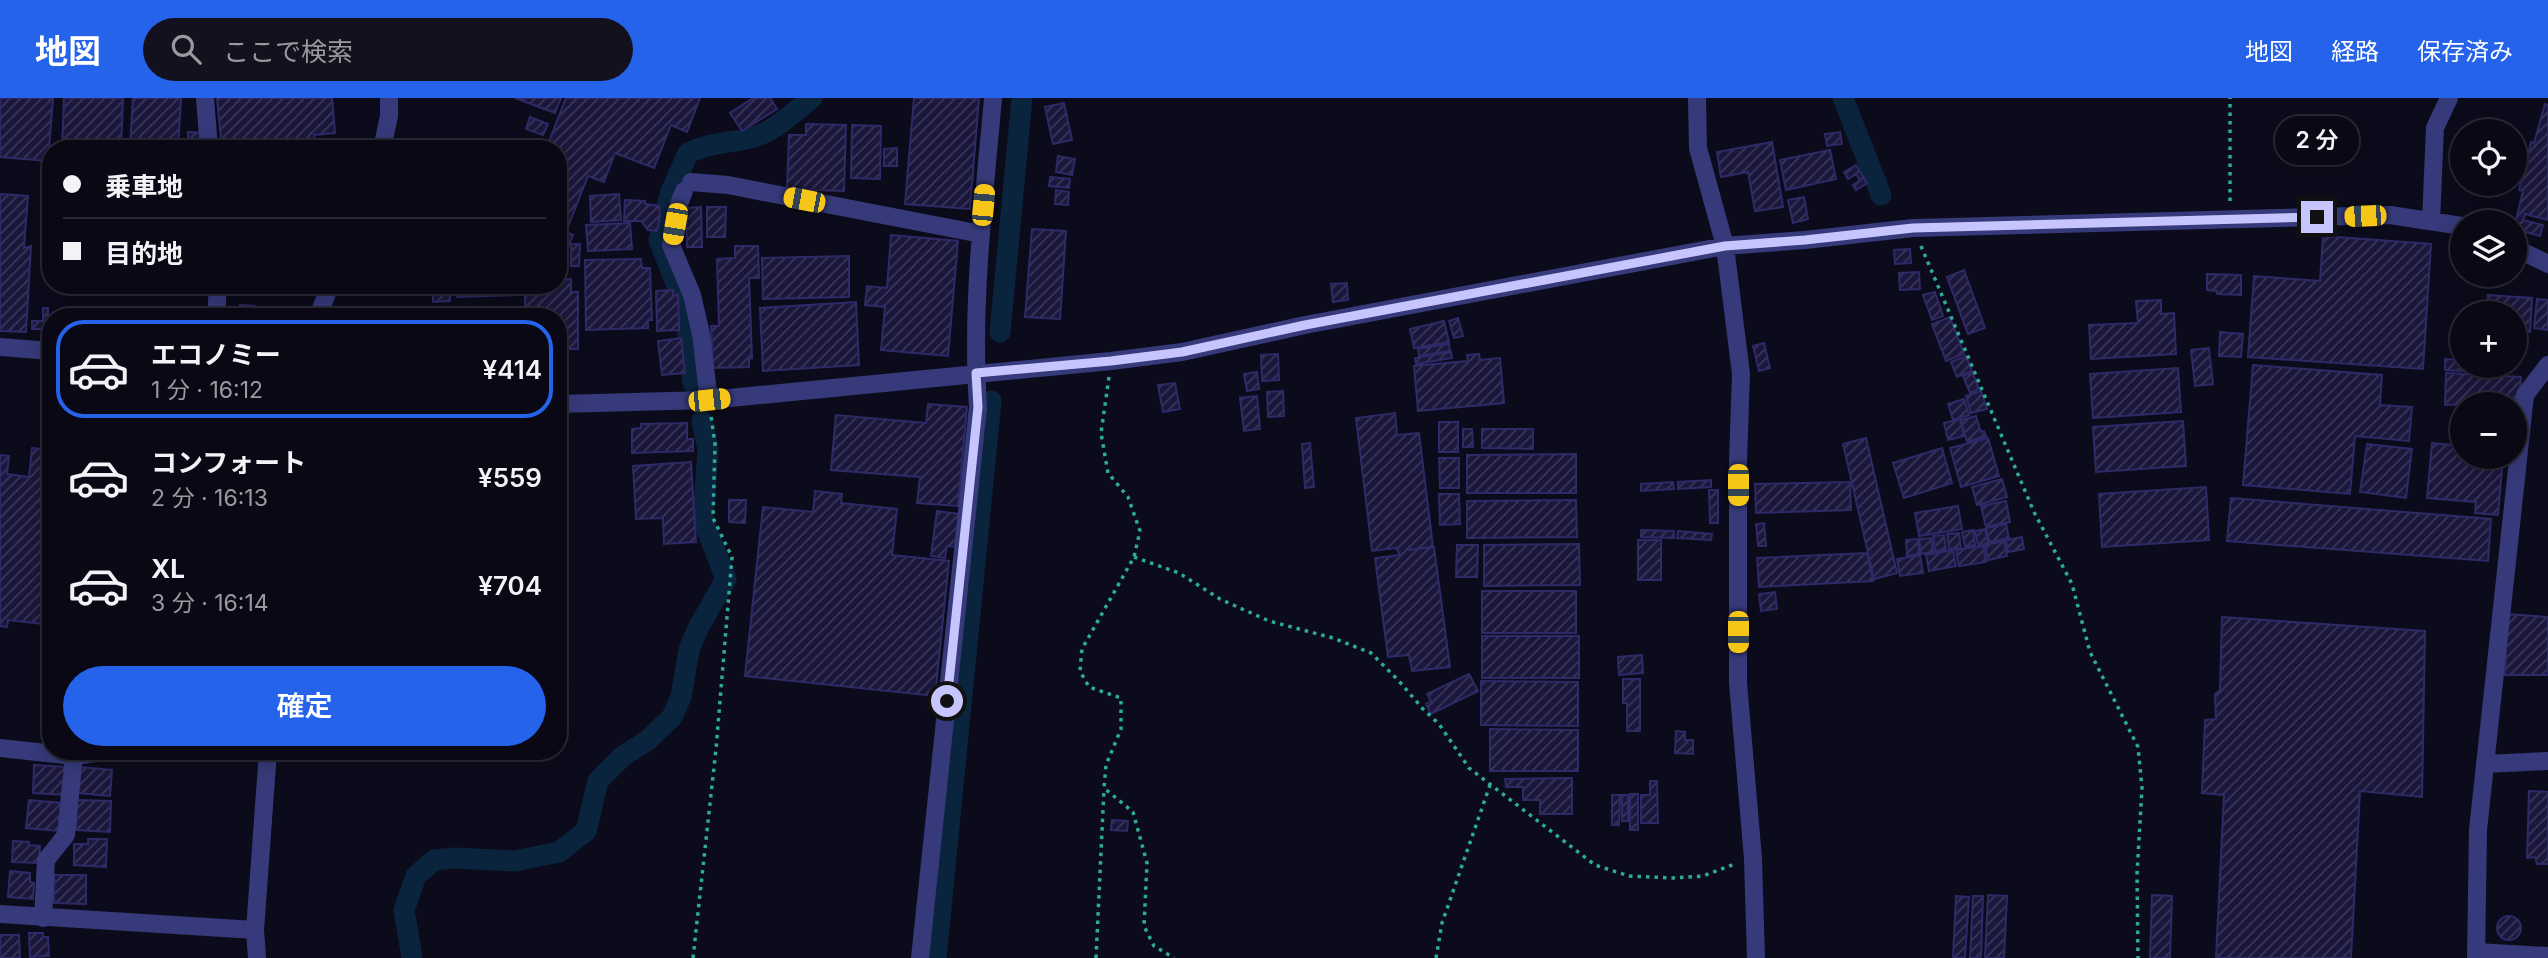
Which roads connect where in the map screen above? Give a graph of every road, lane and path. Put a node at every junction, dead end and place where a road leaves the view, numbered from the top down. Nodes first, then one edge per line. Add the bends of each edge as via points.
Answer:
1 (205, 98) edge
2 (389, 98) edge
3 (993, 98) edge
4 (1697, 98) edge
5 (2230, 98) edge
6 (2449, 98) edge
7 (208, 140) edge
8 (384, 140) edge
9 (2230, 220) junction
10 (2431, 221) junction
11 (2450, 224) edge
12 (1913, 228) junction
13 (981, 234) junction
14 (1725, 246) junction
15 (2527, 254) edge
16 (2548, 264) edge
17 (0, 347) edge
18 (42, 350) edge
19 (1111, 361) junction
20 (2548, 365) edge
21 (976, 373) junction
22 (709, 400) junction
23 (567, 404) edge
24 (1134, 558) junction
25 (0, 748) edge
26 (42, 753) edge
27 (74, 760) edge
28 (267, 760) edge
29 (2548, 761) edge
30 (2486, 764) junction
31 (1490, 785) junction
32 (1104, 788) junction
33 (1752, 859) junction
34 (0, 914) edge
35 (43, 918) junction
36 (255, 930) junction
37 (2476, 955) edge
38 (1761, 956) edge
39 (2548, 956) edge
40 (257, 958) edge
41 (693, 958) edge
42 (920, 958) edge
43 (1096, 958) edge
44 (1174, 958) edge
45 (1436, 958) edge
46 (2138, 958) edge

1 - 7 street
2 - 8 street
3 - 13 street
4 - 14 street via 1698,148
5 - 9 path
6 - 10 street via 2435,128
9 - 10 street via 2390,215
9 - 12 street
10 - 11 street
12 - 14 street
12 - 46 path via 2034,512 2072,584 2090,652 2137,747 2142,788
13 - 21 street
13 - 22 street via 728,185 688,186 679,204 671,245 692,295
14 - 19 street via 1182,352
14 - 33 street via 1741,374 1738,683
15 - 16 street
17 - 18 street
19 - 21 street
19 - 24 path via 1101,433 1108,473 1128,497 1140,531
20 - 30 street via 2525,395
21 - 22 street
21 - 42 street via 978,407
22 - 23 street
22 - 41 path via 715,444 713,518 732,558
24 - 31 path via 1179,573 1220,599 1269,621 1371,653 1439,724 1469,768
24 - 32 path via 1082,649 1080,671 1089,687 1121,698 1121,729 1106,765
25 - 26 street
27 - 35 street via 66,835 46,860
28 - 36 street
29 - 30 street
30 - 37 street via 2478,830
31 - 33 path via 1595,865 1629,876 1703,876
31 - 45 path via 1442,923
32 - 43 path
32 - 44 path via 1133,812 1147,863 1144,926 1154,946
33 - 38 street
34 - 35 street
35 - 36 street
36 - 40 street
37 - 39 street

